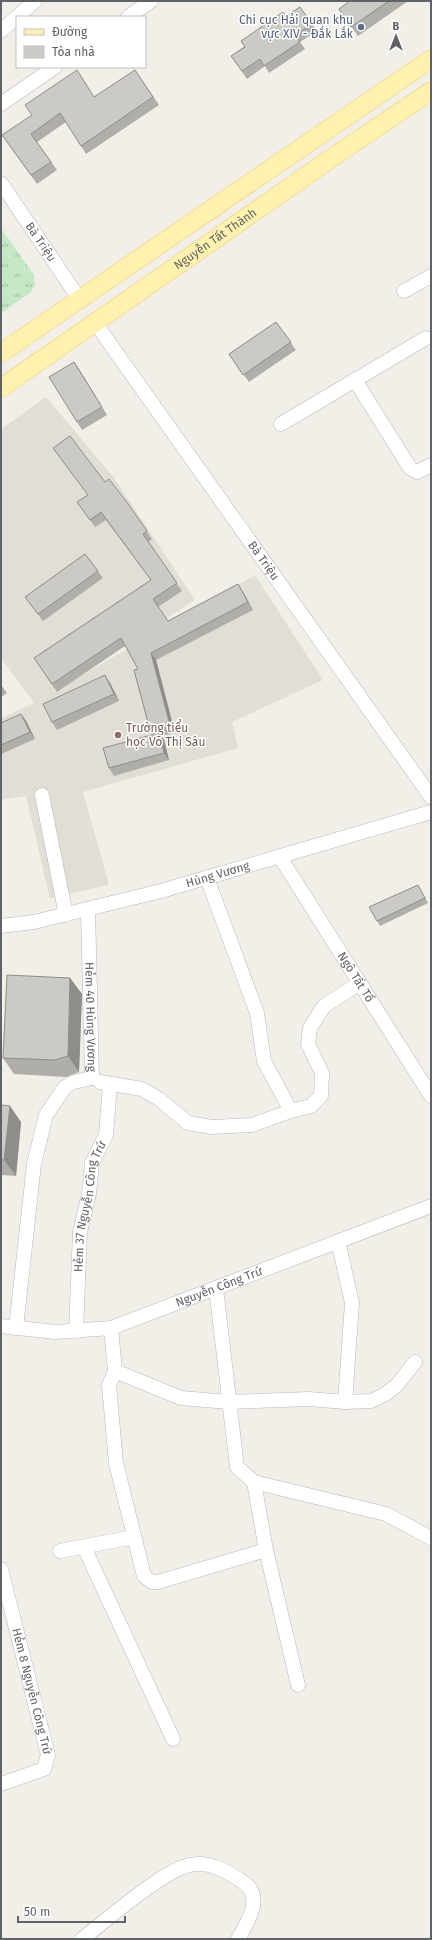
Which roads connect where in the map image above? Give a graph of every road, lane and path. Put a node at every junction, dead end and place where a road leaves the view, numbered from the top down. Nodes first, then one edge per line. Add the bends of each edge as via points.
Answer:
1 (35, 1) edge
2 (151, 1) edge
3 (18, 16) edge
4 (129, 16) edge
5 (16, 18) edge
6 (1, 31) edge
7 (431, 59) edge
8 (54, 68) edge
9 (431, 91) edge
10 (1, 104) edge
11 (1, 183) edge
12 (431, 276) edge
13 (404, 291) dead end
14 (80, 300) junction
15 (96, 324) junction
16 (426, 338) dead end
17 (1, 353) edge
18 (355, 380) junction
19 (1, 388) edge
20 (281, 424) dead end
21 (431, 465) edge
22 (42, 795) dead end
23 (431, 797) edge
24 (431, 812) edge
25 (280, 857) junction
26 (207, 878) junction
27 (88, 909) junction
28 (66, 915) junction
29 (1, 926) edge
30 (360, 983) junction
31 (92, 1078) junction
32 (110, 1085) junction
33 (431, 1096) edge
34 (291, 1111) junction
35 (431, 1206) edge
36 (338, 1241) junction
37 (216, 1288) junction
38 (1, 1326) edge
39 (16, 1328) junction
40 (111, 1328) junction
41 (76, 1331) junction
42 (415, 1362) dead end
43 (115, 1371) junction
44 (229, 1402) junction
45 (345, 1402) junction
46 (254, 1482) junction
47 (134, 1537) junction
48 (431, 1538) edge
49 (84, 1547) junction
50 (266, 1550) junction
51 (60, 1551) dead end
52 (1, 1569) edge
53 (298, 1685) dead end
54 (173, 1739) dead end
55 (1, 1784) edge
56 (82, 1939) edge
57 (238, 1939) edge

1 - 3 street
2 - 4 street
5 - 6 street
7 - 14 main road
8 - 10 street
9 - 15 main road, Nguyễn Tất Thành
11 - 14 street, Bà Triệu
12 - 13 street
14 - 15 main road
14 - 17 main road
15 - 19 main road, Nguyễn Tất Thành
15 - 23 street, Bà Triệu
16 - 18 street
18 - 20 street
18 - 21 street via 410,468 418,472
22 - 28 street
24 - 25 street, Hùng Vương
25 - 26 street, Hùng Vương
25 - 30 street, Ngô Tất Tố
26 - 27 street, Hùng Vương
26 - 34 street via 257,1013 264,1061
27 - 28 street, Hùng Vương
27 - 31 street, Hẻm 40 Hùng Vương
28 - 29 street, Hùng Vương
30 - 33 street, Ngô Tất Tố
30 - 34 street, Hẻm 40 Hùng Vương via 324,1006 310,1028 308,1044 322,1073 321,1096 311,1106
31 - 32 street, Hẻm 40 Hùng Vương
31 - 39 street via 65,1087 46,1115 34,1164
32 - 34 street, Hẻm 40 Hùng Vương via 142,1089 159,1099 188,1123 212,1127 252,1125
32 - 41 street, Hẻm 37 Nguyễn Công Trứ via 106,1135 92,1163 89,1194 80,1232
35 - 36 street, Nguyễn Công Trứ
36 - 37 street, Nguyễn Công Trứ
36 - 45 street via 352,1303
37 - 40 street, Nguyễn Công Trứ
37 - 44 street
38 - 39 street, Nguyễn Công Trứ
39 - 41 street, Nguyễn Công Trứ via 55,1332
40 - 41 street, Nguyễn Công Trứ
40 - 43 street
42 - 45 street via 397,1386 384,1395 371,1401
43 - 44 street via 181,1398
43 - 47 street via 109,1385 116,1463
44 - 45 street via 309,1399
44 - 46 street via 237,1467
46 - 48 street via 386,1514
46 - 50 street
47 - 49 street
47 - 50 street via 144,1576 152,1582 181,1576
49 - 51 street
49 - 54 street
50 - 53 street
52 - 55 street, Hẻm 8 Nguyễn Công Trứ via 48,1755 44,1769
56 - 57 street via 166,1874 189,1865 207,1865 224,1869 247,1884 253,1897 252,1914

